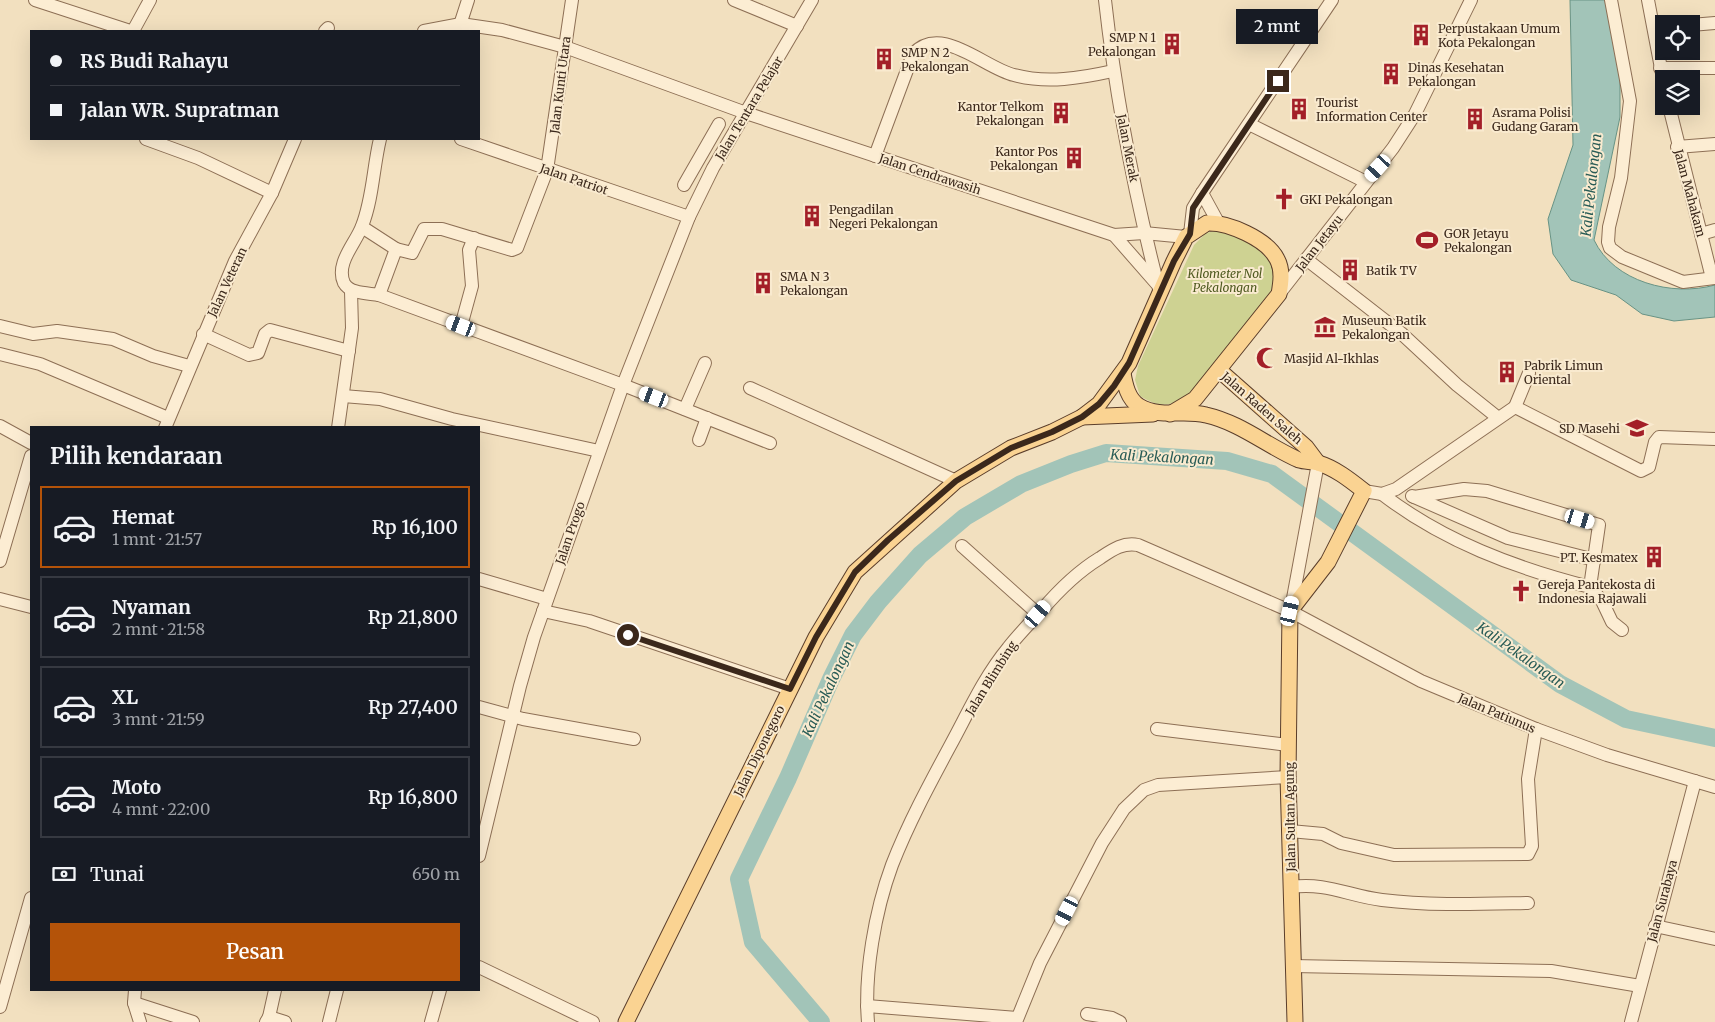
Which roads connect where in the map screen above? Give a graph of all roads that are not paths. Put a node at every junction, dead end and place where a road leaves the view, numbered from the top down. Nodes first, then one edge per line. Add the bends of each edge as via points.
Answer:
1 (35, 0) edge
2 (150, 0) edge
3 (468, 0) edge
4 (572, 0) edge
5 (734, 0) edge
6 (812, 0) edge
7 (1105, 0) edge
8 (1332, 0) edge
9 (1472, 0) edge
10 (1611, 0) edge
11 (1648, 0) edge
12 (1655, 20) edge
13 (1715, 23) edge
14 (1700, 24) edge
15 (797, 26) junction
16 (460, 27) edge
17 (128, 30) edge
18 (132, 30) edge
19 (433, 30) edge
20 (565, 47) junction
21 (1660, 60) edge
22 (1660, 68) joint
23 (1715, 68) edge
24 (1113, 71) junction
25 (746, 113) junction
26 (1670, 115) edge
27 (718, 124) dead end
28 (1250, 124) junction
29 (149, 140) edge
30 (295, 140) edge
31 (380, 140) edge
32 (464, 140) edge
33 (1715, 144) edge
34 (1677, 147) junction
35 (875, 156) junction
36 (698, 159) junction
37 (713, 168) junction
38 (547, 170) junction
39 (1366, 182) junction
40 (684, 185) dead end
41 (272, 193) junction
42 (1202, 193) junction
43 (688, 218) junction
44 (1220, 224) junction
45 (362, 227) junction
46 (1715, 230) edge
47 (1144, 233) junction
48 (1701, 234) junction
49 (1114, 235) junction
50 (1188, 236) junction
51 (474, 238) junction
52 (396, 249) junction
53 (1306, 259) junction
54 (1714, 278) edge
55 (1159, 289) junction
56 (351, 291) junction
57 (1279, 294) junction
58 (379, 295) junction
59 (0, 326) edge
60 (461, 326) junction
61 (203, 334) junction
62 (349, 351) junction
63 (0, 354) edge
64 (705, 363) dead end
65 (189, 366) junction
66 (1219, 370) junction
67 (1123, 373) junction
68 (1529, 373) dead end
69 (623, 385) junction
70 (750, 388) dead end
71 (343, 396) junction
72 (1515, 407) junction
73 (685, 409) junction
74 (1164, 414) junction
75 (1082, 417) junction
76 (707, 418) junction
77 (1497, 418) junction
78 (168, 424) edge
79 (0, 426) edge
80 (338, 426) edge
81 (1715, 439) edge
82 (699, 440) dead end
83 (30, 441) edge
84 (770, 443) dead end
85 (599, 451) junction
86 (30, 459) edge
87 (1318, 463) junction
88 (956, 481) junction
89 (1396, 489) junction
90 (1382, 494) junction
91 (1361, 496) junction
92 (1414, 497) junction
93 (962, 546) dead end
94 (1595, 560) junction
95 (0, 561) edge
96 (480, 579) edge
97 (1590, 587) junction
98 (0, 599) edge
99 (545, 605) junction
100 (30, 607) edge
101 (1290, 611) junction
102 (1038, 614) junction
103 (1622, 630) dead end
104 (790, 689) junction
105 (480, 707) edge
106 (513, 716) junction
107 (1157, 729) dead end
108 (1536, 729) junction
109 (634, 739) dead end
110 (1288, 745) junction
111 (1288, 777) junction
112 (1695, 781) junction
113 (1715, 787) edge
114 (1290, 831) junction
115 (480, 849) edge
116 (1291, 887) junction
117 (1528, 903) dead end
118 (29, 917) edge
119 (1655, 926) junction
120 (1715, 939) edge
121 (1293, 966) junction
122 (480, 967) edge
123 (1640, 986) junction
124 (135, 991) edge
125 (275, 991) edge
126 (337, 991) edge
127 (440, 991) edge
128 (134, 1003) junction
129 (867, 1006) junction
130 (0, 1007) edge
131 (1087, 1014) dead end
132 (267, 1019) edge
133 (1016, 1020) edge
134 (140, 1022) edge
135 (193, 1022) edge
136 (285, 1022) edge
137 (329, 1022) edge
138 (431, 1022) edge
139 (593, 1022) edge
140 (626, 1022) edge
141 (868, 1022) edge
142 (1120, 1022) edge
143 (1295, 1022) edge
144 (1631, 1022) edge

1 - 17 street
2 - 18 street
3 - 16 street
4 - 20 street, Jalan Kunti Utara
5 - 15 street
6 - 15 street, Jalan Tentara Pelajar
7 - 24 street, Jalan Merak
8 - 28 street
9 - 39 street, Jalan Jetayu via 1415,114
10 - 54 street via 1630,101 1621,178 1609,227 1610,248 1622,257 1683,282
11 - 12 street
13 - 14 street
15 - 25 street, Jalan Tentara Pelajar
16 - 19 street, Jalan Cendrawasih
16 - 20 street, Jalan Cendrawasih via 502,30
20 - 25 street, Jalan Cendrawasih
20 - 38 street, Jalan Kunti Utara
21 - 22 street
22 - 23 street
24 - 35 street via 1055,80 1014,76 957,48 935,42 920,47 913,54
24 - 47 street, Jalan Merak
25 - 35 street, Jalan Cendrawasih
25 - 37 street, Jalan Tentara Pelajar
26 - 34 street, Jalan Mahakam
27 - 36 street
28 - 39 street
28 - 42 street
29 - 41 street via 198,158
30 - 41 street, Jalan Veteran
31 - 45 street via 374,162 372,194
32 - 38 street, Jalan Patriot
33 - 34 street
34 - 48 street, Jalan Mahakam
35 - 49 street, Jalan Cendrawasih
36 - 37 street
36 - 40 street
37 - 43 street, Jalan Tentara Pelajar
38 - 43 street, Jalan Patriot
38 - 51 street, Jalan Kunti Utara via 517,248 512,250
39 - 53 street, Jalan Jetayu
41 - 61 street, Jalan Veteran via 235,261
42 - 44 street
42 - 50 street via 1193,208
43 - 69 street, Jalan Progo
44 - 50 main road via 1207,223
44 - 57 main road via 1235,227 1277,258 1281,272
45 - 52 street
45 - 56 street via 343,266 344,284
46 - 48 street
47 - 49 street, Jalan Cendrawasih
47 - 50 street, Jalan Cendrawasih
47 - 55 street, Jalan Merak
48 - 54 street, Jalan Mahakam
49 - 55 street, Jalan Cendrawasih
50 - 55 main road, Jalan Diponegoro
51 - 52 street via 428,227 422,230 412,253
51 - 60 street via 469,250 472,286
52 - 58 street
53 - 57 street, Jalan Jetayu
53 - 77 street via 1401,333
55 - 67 main road, Jalan Diponegoro
56 - 58 street
56 - 62 street
57 - 66 main road, Jalan Jetayu
58 - 60 street
59 - 65 street via 33,334 57,331 113,338 153,356
60 - 69 street
61 - 62 street via 249,355 258,353 265,334 270,330
61 - 65 street, Jalan Veteran
62 - 71 street
63 - 78 street via 40,364
64 - 73 street
65 - 78 street, Jalan Veteran
66 - 74 main road, Jalan Jetayu via 1195,399
66 - 87 main road, Jalan Raden Saleh via 1306,446
67 - 74 main road via 1134,402
67 - 75 main road, Jalan Diponegoro via 1099,404
68 - 72 street
69 - 73 street
69 - 85 street, Jalan Progo
70 - 88 street
71 - 80 street
71 - 85 street via 380,399 452,419
72 - 77 street
72 - 81 street via 1641,471 1649,467 1659,437
73 - 76 street
74 - 75 main road, Jalan Jetayu
74 - 87 main road, Jalan Raden Saleh via 1206,414 1301,460
75 - 88 main road, Jalan Diponegoro via 1011,448
76 - 82 street
76 - 84 street
77 - 89 street
79 - 83 street
85 - 99 street, Jalan Progo
86 - 95 street
87 - 91 main road via 1341,473
87 - 101 street, Jalan Sultan Agung
88 - 104 main road, Jalan Diponegoro via 855,572 816,637
89 - 90 street
89 - 92 street
90 - 91 street
90 - 97 street via 1420,521 1506,562
91 - 101 main road via 1328,562
92 - 94 street via 1508,538
92 - 94 street via 1464,489 1487,491 1599,525
93 - 102 street
94 - 97 street
96 - 99 street
97 - 103 street via 1602,601 1612,622
98 - 100 street
99 - 104 street
99 - 106 street, Jalan Progo
101 - 102 street, Jalan Blimbing via 1132,544 1118,547 1091,563
101 - 108 street, Jalan Patiunus via 1421,680
101 - 110 main road, Jalan Sultan Agung
102 - 129 street, Jalan Blimbing via 1007,649 982,688 911,820 879,909
104 - 140 main road, Jalan Diponegoro
105 - 106 street
106 - 109 street
106 - 115 street, Jalan Progo
107 - 110 street
108 - 112 street, Jalan Patiunus via 1607,755
108 - 114 street via 1528,772 1532,846 1528,854 1394,855 1341,843 1323,834
110 - 111 main road, Jalan Sultan Agung
111 - 114 main road, Jalan Sultan Agung
111 - 133 street via 1158,785 1144,790 1124,809 1102,843 1040,963
112 - 113 street, Jalan Patiunus
112 - 119 street, Jalan Surabaya
114 - 116 main road, Jalan Sultan Agung
116 - 117 street via 1321,886 1393,901
116 - 121 main road, Jalan Sultan Agung
118 - 130 street
119 - 120 street
119 - 123 street, Jalan Surabaya
121 - 123 street via 1551,971
121 - 143 main road, Jalan Sultan Agung
122 - 139 street
123 - 144 street, Jalan Surabaya
124 - 128 street
125 - 132 street
126 - 137 street
127 - 138 street
128 - 134 street
128 - 135 street
129 - 133 street
129 - 141 street, Jalan Blimbing
131 - 142 street
132 - 136 street

